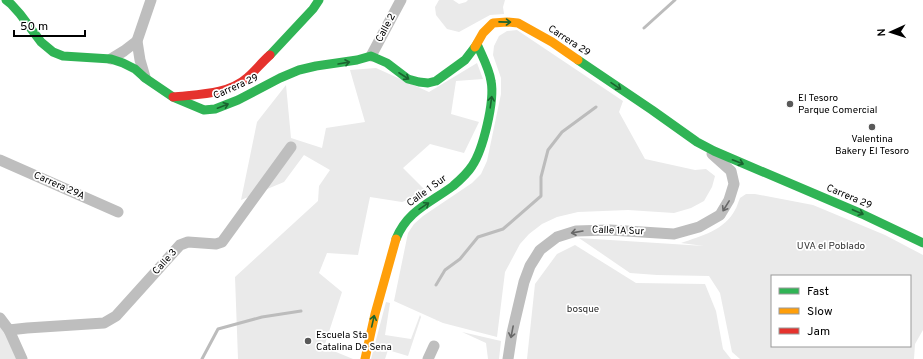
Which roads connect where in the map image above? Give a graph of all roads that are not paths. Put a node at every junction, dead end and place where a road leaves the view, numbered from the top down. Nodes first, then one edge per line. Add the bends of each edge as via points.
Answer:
1 (1, 0) edge
2 (6, 0) edge
3 (151, 0) edge
4 (319, 0) edge
5 (401, 0) edge
6 (20, 14) junction
7 (137, 41) junction
8 (477, 44) junction
9 (371, 56) junction
10 (111, 59) junction
11 (145, 78) junction
12 (207, 93) junction
13 (173, 97) junction
14 (204, 110) junction
15 (698, 142) junction
16 (291, 147) dead end
17 (0, 160) edge
18 (118, 212) dead end
19 (923, 243) edge
20 (0, 318) edge
21 (9, 330) junction
22 (434, 346) dead end
23 (22, 359) edge
24 (365, 359) edge
25 (428, 359) edge
26 (508, 359) edge

1 - 6 street, Carrera 29
2 - 6 street, Carrera 29
3 - 7 street
4 - 12 street via 299,25 247,78 225,90
5 - 9 street, Calle 2
6 - 10 street, Carrera 29 via 40,42 58,55
7 - 10 street
7 - 11 street
9 -> 8 street, Carrera 29 via 387,63 408,79 428,83 436,81 461,64
8 -> 15 street, Carrera 29 via 493,22 518,23 552,42
24 -> 8 street, Calle 1 Sur via 376,309 400,229 413,214 465,175 481,150 492,87 491,78
14 -> 9 street, Carrera 29 via 215,109 238,100 299,70
10 - 11 street, Carrera 29 via 135,69
11 - 13 street, Carrera 29
12 - 13 street
12 - 14 street, Carrera 29 via 201,99
13 - 14 street, Carrera 29
15 -> 19 street, Carrera 29 via 726,157 862,214
15 -> 26 street, Calle 1A Sur via 731,171 734,184 729,200 720,215 699,227 674,234 591,230 576,231 557,237 540,250 530,266 524,282
16 - 21 street, Calle 3 via 222,242 188,242 180,245 116,316 104,323
17 - 18 street, Carrera 29A
20 - 21 street
21 - 23 street
22 - 25 street

